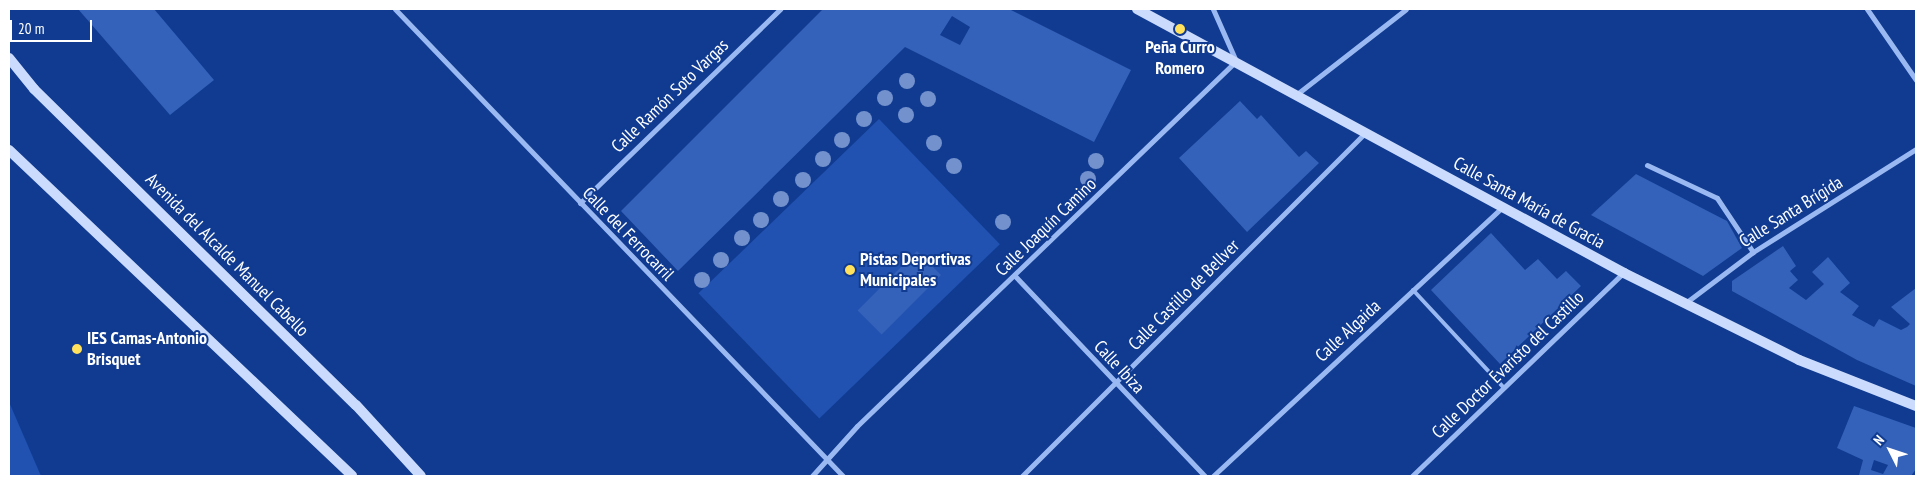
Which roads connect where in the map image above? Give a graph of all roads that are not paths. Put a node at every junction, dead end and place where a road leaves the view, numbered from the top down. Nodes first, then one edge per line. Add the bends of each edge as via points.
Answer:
1 (395, 9) edge
2 (780, 9) edge
3 (1136, 9) edge
4 (1213, 9) edge
5 (1406, 9) edge
6 (1867, 9) edge
7 (9, 58) edge
8 (1236, 61) junction
9 (1916, 80) edge
10 (1297, 94) junction
11 (1366, 132) junction
12 (1916, 149) edge
13 (9, 150) edge
14 (1647, 165) dead end
15 (580, 203) junction
16 (1502, 207) junction
17 (1753, 252) junction
18 (1624, 273) junction
19 (1015, 276) junction
20 (1413, 290) junction
21 (1684, 304) junction
22 (1115, 383) junction
23 (1504, 388) junction
24 (1916, 406) edge
25 (826, 458) junction
26 (352, 476) edge
27 (421, 476) edge
28 (812, 476) edge
29 (843, 476) edge
30 (1022, 476) edge
31 (1205, 476) edge
32 (1213, 476) edge
33 (1412, 476) edge

1 - 15 street, Calle del Ferrocarril
2 - 15 street, Calle Ramón Soto Vargas
3 - 8 main road, Calle Santa María de Gracia
4 - 8 street
5 - 10 street
6 - 9 street
7 - 27 main road, Avenida del Alcalde Manuel Cabello via 34,88 356,405
8 - 10 main road, Calle Santa María de Gracia
8 - 19 street, Calle Joaquín Camino
10 - 11 main road, Calle Santa María de Gracia
11 - 16 main road, Calle Santa María de Gracia
11 - 22 street, Calle Castillo de Bellver
12 - 17 street, Calle Santa Brígida
13 - 26 main road
14 - 17 street via 1717,198
15 - 25 street, Calle del Ferrocarril
16 - 18 main road, Calle Santa María de Gracia
16 - 20 street, Calle Algaida
17 - 21 street, Calle Santa Brígida
18 - 21 main road, Calle Santa María de Gracia
18 - 23 street, Calle Doctor Evaristo del Castillo
19 - 22 street, Calle Ibiza
19 - 25 street, Calle Joaquín Camino
20 - 23 lane
20 - 32 street, Calle Algaida
21 - 24 main road, Calle Santa María de Gracia via 1799,360
22 - 30 street, Calle Castillo de Bellver
22 - 31 street, Calle Ibiza
23 - 33 street, Calle Doctor Evaristo del Castillo
25 - 28 street, Calle Joaquín Camino
25 - 29 street, Calle del Ferrocarril

